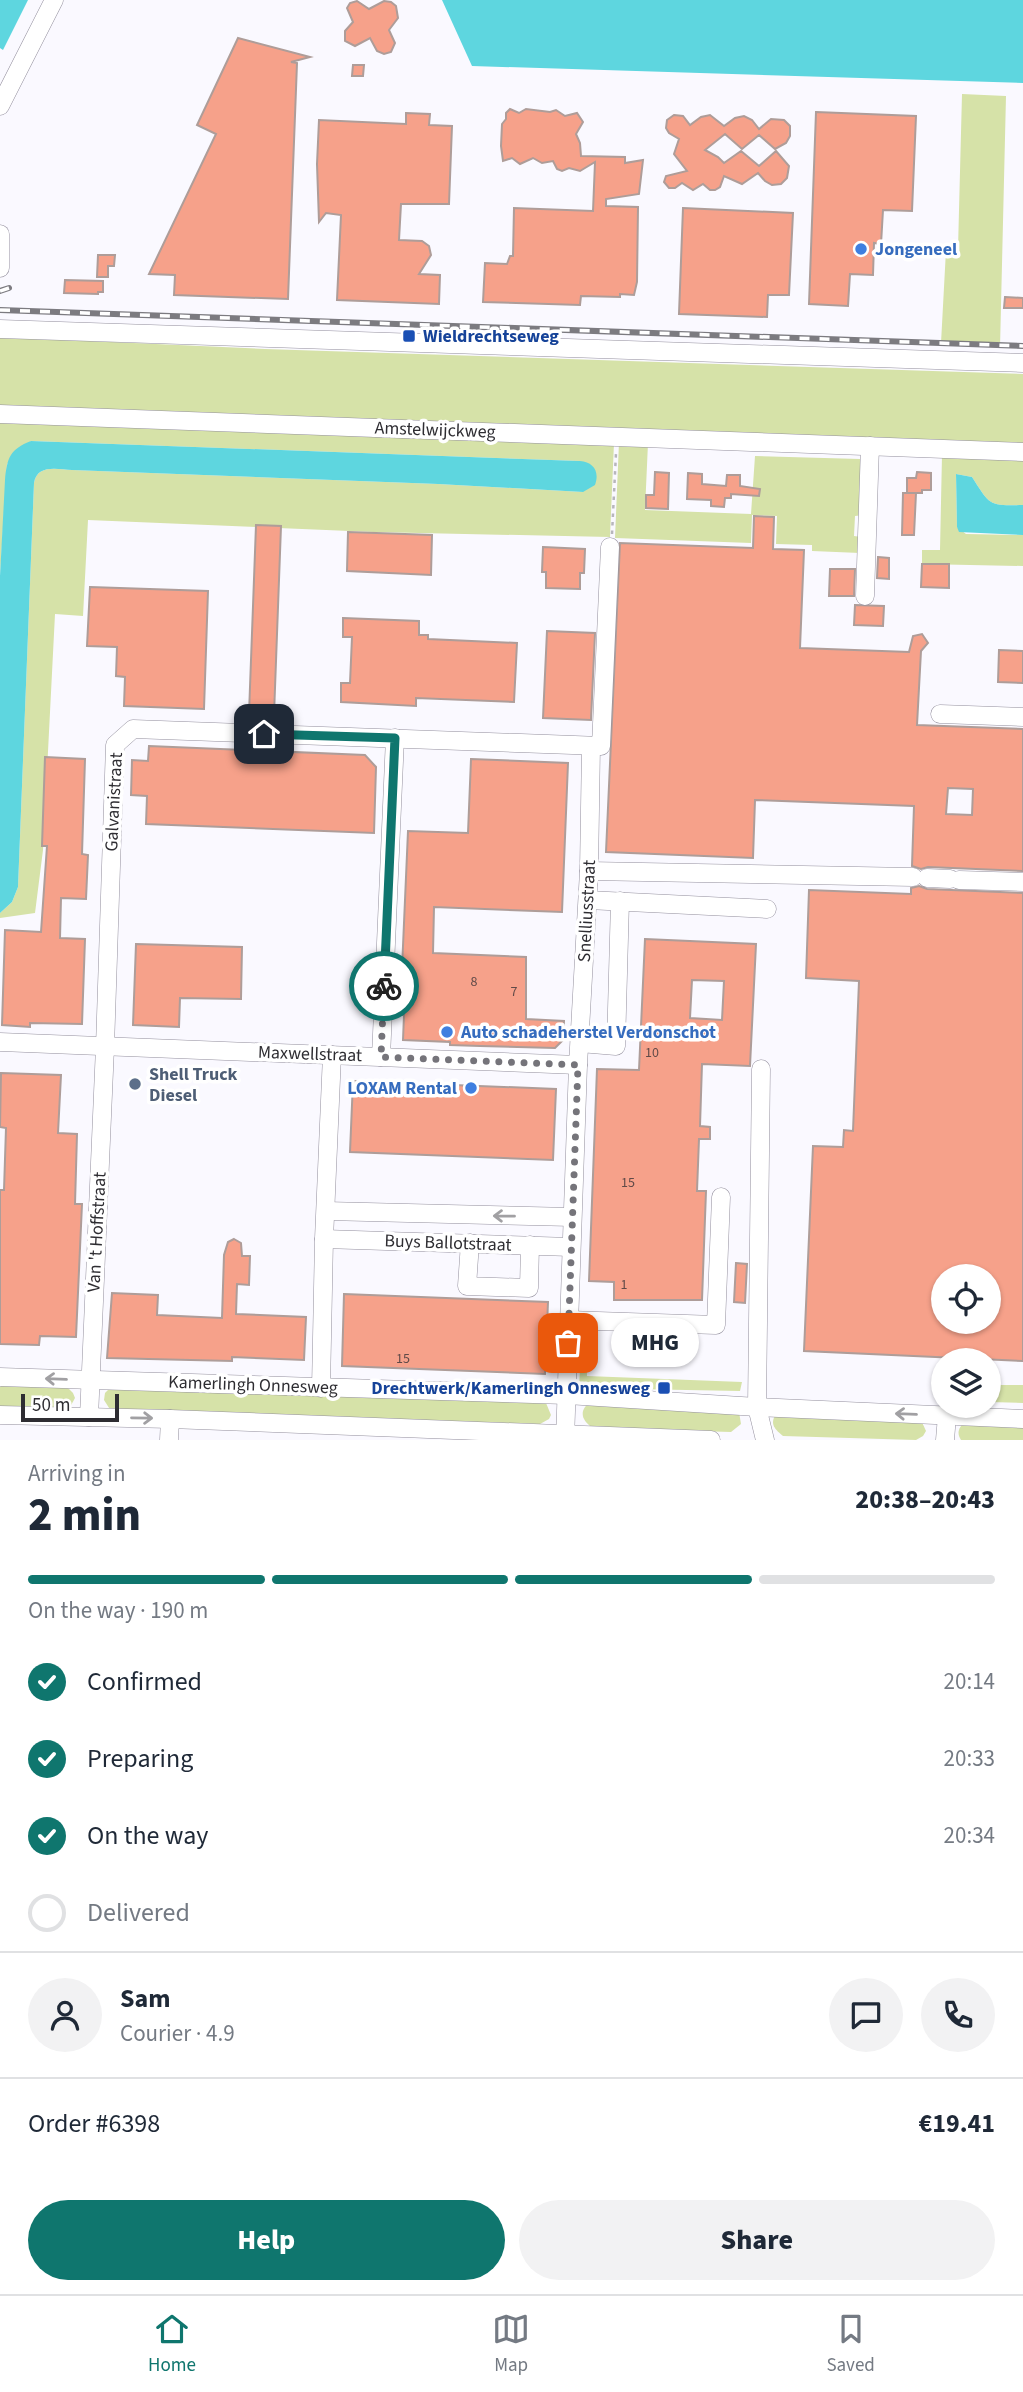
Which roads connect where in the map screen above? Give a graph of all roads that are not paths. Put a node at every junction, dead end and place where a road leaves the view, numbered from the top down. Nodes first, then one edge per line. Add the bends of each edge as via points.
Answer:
1 (54, 0) edge
2 (5, 85) edge
3 (0, 106) edge
4 (0, 234) edge
5 (0, 268) edge
6 (0, 329) edge
7 (1023, 363) edge
8 (0, 414) edge
9 (870, 446) junction
10 (1023, 452) edge
11 (610, 547) road end
12 (865, 596) dead end
13 (940, 714) dead end
14 (1023, 717) edge
15 (395, 738) junction
16 (591, 746) junction
17 (589, 871) junction
18 (1023, 882) edge
19 (588, 900) junction
20 (620, 901) junction
21 (767, 909) dead end
22 (0, 1042) edge
23 (580, 1043) junction
24 (105, 1047) junction
25 (332, 1055) junction
26 (381, 1057) junction
27 (578, 1065) junction
28 (761, 1069) dead end
29 (721, 1197) dead end
30 (326, 1212) junction
31 (572, 1217) junction
32 (324, 1239) junction
33 (470, 1243) junction
34 (530, 1245) junction
35 (571, 1247) junction
36 (568, 1320) junction
37 (0, 1377) edge
38 (92, 1380) junction
39 (321, 1388) junction
40 (567, 1395) junction
41 (757, 1407) junction
42 (0, 1415) edge
43 (931, 1415) edge
44 (89, 1417) junction
45 (947, 1418) edge
46 (998, 1418) edge
47 (170, 1419) junction
48 (1023, 1419) edge
49 (365, 1434) edge
50 (565, 1438) edge
51 (169, 1440) edge
52 (711, 1440) edge
53 (765, 1440) edge
54 (946, 1440) edge

1 - 2 street
2 - 3 street
4 - 5 street
6 - 7 street
8 - 9 street, Amstelwijckweg
9 - 10 street, Amstelwijckweg
9 - 12 street
11 - 16 street, Snelliusstraat via 601,746
13 - 14 street
15 - 16 street, Galvanistraat
15 - 24 street, Galvanistraat via 133,729 114,745
15 - 26 street
16 - 17 street, Snelliusstraat
17 - 18 street
17 - 19 street, Snelliusstraat
19 - 20 street
19 - 23 street, Snelliusstraat
20 - 21 street
20 - 23 street via 616,1046
22 - 24 street, Maxwellstraat
23 - 27 street, Snelliusstraat
24 - 25 street, Maxwellstraat
24 - 38 street, Van 't Hoffstraat
25 - 26 street, Maxwellstraat
25 - 30 street
26 - 27 street, Maxwellstraat
27 - 31 street, Snelliusstraat
28 - 41 street
29 - 36 street via 716,1325
31 -> 30 street, Buys Ballotstraat
30 - 32 street
31 - 35 street, Snelliusstraat
32 - 33 street, Buys Ballotstraat
32 - 39 street
33 - 34 street, Buys Ballotstraat
33 - 34 street via 467,1286 529,1288
34 - 35 street, Buys Ballotstraat
35 - 36 street, Snelliusstraat
36 - 40 street, Snelliusstraat
38 -> 37 street, Kamerlingh Onnesweg
38 - 39 street, Kamerlingh Onnesweg
38 - 44 street, Van 't Hoffstraat
39 - 40 street, Kamerlingh Onnesweg
40 - 41 street, Kamerlingh Onnesweg
40 - 50 street, Snelliusstraat
43 -> 41 street, Kamerlingh Onnesweg
41 - 53 street
42 - 44 street, Kamerlingh Onnesweg
44 -> 47 street, Kamerlingh Onnesweg
45 - 54 street
46 - 48 street, Kamerlingh Onnesweg
47 - 49 street, Kamerlingh Onnesweg
47 - 51 street
49 - 50 street, Kamerlingh Onnesweg
50 - 52 street, Kamerlingh Onnesweg

